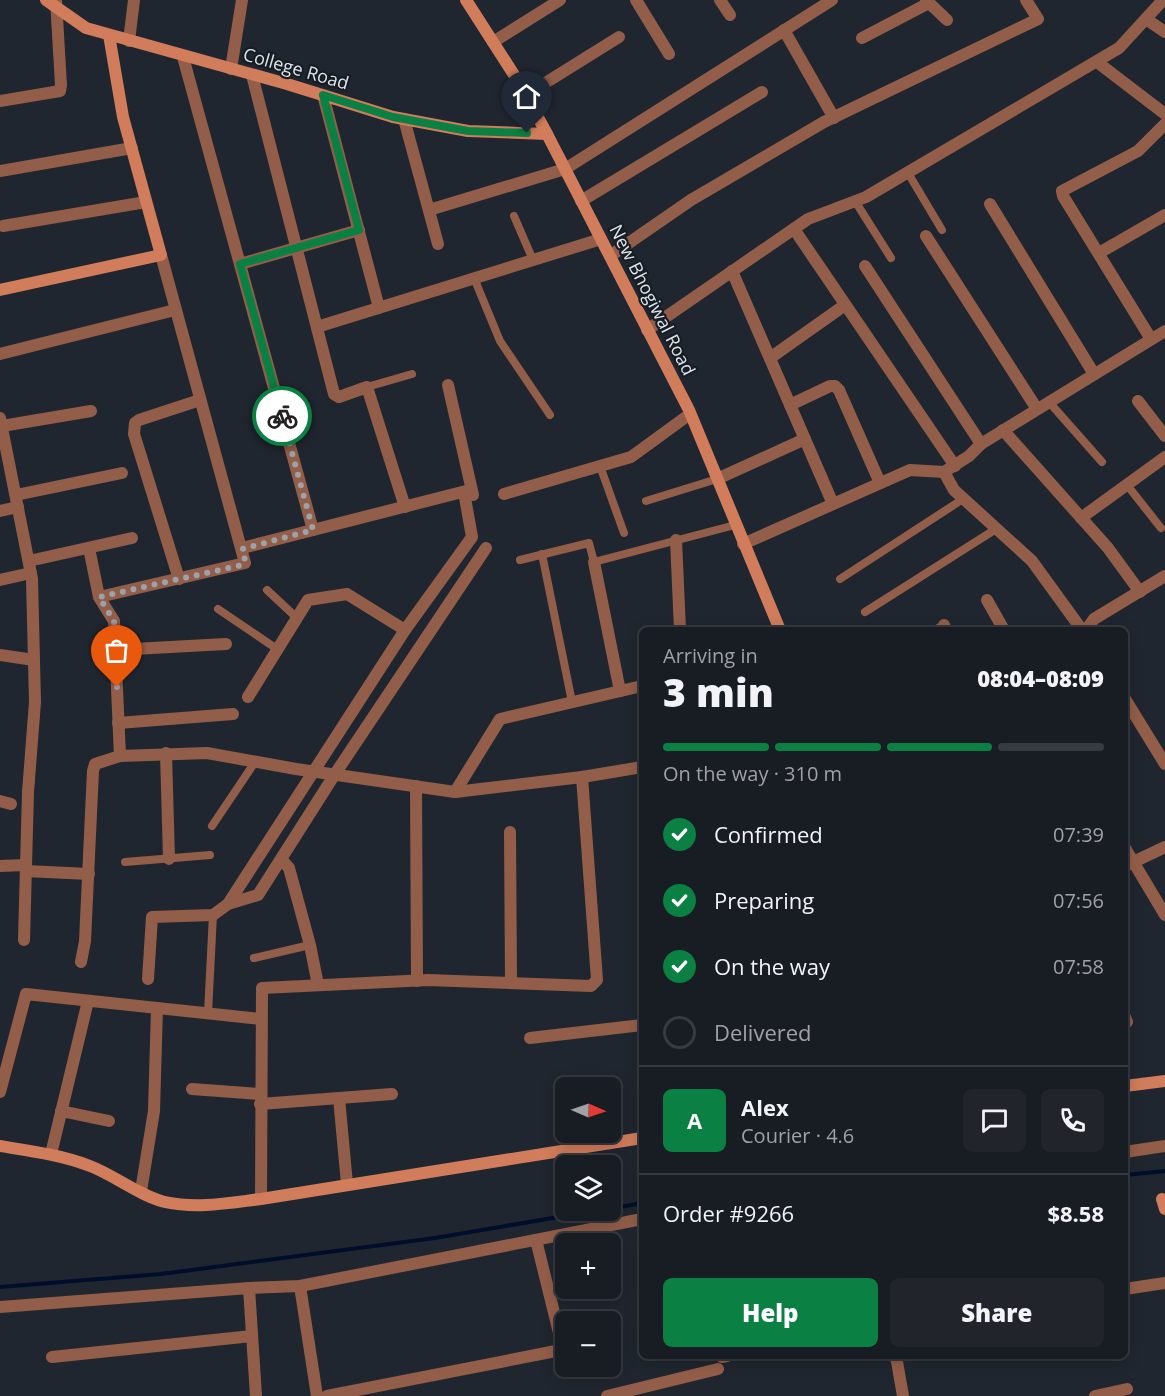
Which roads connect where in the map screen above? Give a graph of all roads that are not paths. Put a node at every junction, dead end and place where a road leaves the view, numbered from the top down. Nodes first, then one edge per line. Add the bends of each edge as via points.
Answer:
1 (134, 0) edge
2 (242, 0) edge
3 (465, 0) edge
4 (560, 0) edge
5 (636, 0) edge
6 (720, 0) edge
7 (832, 0) edge
8 (1026, 0) edge
9 (1163, 0) edge
10 (927, 1) edge
11 (52, 2) edge
12 (730, 15) dead end
13 (1146, 19) junction
14 (947, 20) dead end
15 (784, 30) junction
16 (1165, 32) edge
17 (109, 35) junction
18 (619, 37) dead end
19 (862, 38) dead end
20 (129, 41) junction
21 (493, 42) junction
22 (669, 54) dead end
23 (183, 57) junction
24 (1097, 62) junction
25 (231, 69) junction
26 (252, 75) junction
27 (762, 92) dead end
28 (323, 95) junction
29 (526, 95) junction
30 (1, 97) edge
31 (1165, 114) edge
32 (834, 118) junction
33 (404, 119) junction
34 (1165, 124) edge
35 (547, 134) junction
36 (132, 148) junction
37 (565, 169) junction
38 (0, 171) edge
39 (908, 173) junction
40 (581, 201) junction
41 (855, 201) junction
42 (146, 202) junction
43 (990, 204) dead end
44 (429, 210) junction
45 (1165, 215) edge
46 (514, 216) dead end
47 (3, 226) dead end
48 (794, 229) junction
49 (359, 230) junction
50 (942, 230) dead end
51 (926, 237) dead end
52 (601, 239) junction
53 (438, 244) dead end
54 (297, 248) junction
55 (1099, 253) junction
56 (160, 255) junction
57 (610, 256) junction
58 (891, 258) dead end
59 (533, 260) junction
60 (240, 264) junction
61 (865, 266) dead end
62 (732, 271) junction
63 (474, 278) junction
64 (0, 290) edge
65 (845, 305) junction
66 (379, 308) junction
67 (176, 310) junction
68 (317, 327) junction
69 (648, 330) junction
70 (1165, 331) edge
71 (1151, 339) junction
72 (0, 354) edge
73 (770, 358) junction
74 (412, 374) dead end
75 (1094, 374) junction
76 (448, 385) dead end
77 (367, 387) junction
78 (200, 400) junction
79 (1138, 400) dead end
80 (1049, 402) junction
81 (790, 405) junction
82 (1037, 409) junction
83 (92, 411) dead end
84 (690, 414) junction
85 (550, 415) dead end
86 (1, 430) edge
87 (1003, 430) junction
88 (1165, 435) edge
89 (805, 440) junction
90 (981, 444) junction
91 (1165, 456) edge
92 (1102, 462) dead end
93 (600, 466) junction
94 (950, 469) junction
95 (122, 473) dead end
96 (717, 479) junction
97 (880, 483) junction
98 (1127, 485) junction
99 (469, 492) junction
100 (504, 494) dead end
101 (963, 499) junction
102 (17, 501) junction
103 (646, 501) dead end
104 (833, 504) junction
105 (405, 507) junction
106 (0, 511) edge
107 (1081, 518) junction
108 (735, 525) junction
109 (1161, 528) dead end
110 (996, 529) junction
111 (313, 530) junction
112 (624, 532) dead end
113 (132, 538) dead end
114 (676, 540) junction
115 (743, 544) junction
116 (89, 548) junction
117 (486, 548) dead end
118 (242, 549) junction
119 (542, 554) junction
120 (520, 560) dead end
121 (594, 562) junction
122 (30, 567) junction
123 (1165, 576) edge
124 (179, 579) junction
125 (840, 579) dead end
126 (0, 580) edge
127 (267, 590) dead end
128 (1140, 592) junction
129 (99, 597) junction
130 (987, 600) dead end
131 (218, 609) dead end
132 (865, 612) dead end
133 (297, 618) junction
134 (680, 627) edge
135 (779, 627) edge
136 (1002, 627) edge
137 (1082, 627) edge
138 (1087, 627) edge
139 (405, 630) junction
140 (226, 644) dead end
141 (278, 649) junction
142 (115, 650) junction
143 (0, 655) edge
144 (34, 660) junction
145 (639, 687) edge
146 (620, 691) junction
147 (248, 697) dead end
148 (572, 702) junction
149 (1128, 704) edge
150 (232, 714) dead end
151 (118, 723) junction
152 (166, 753) junction
153 (120, 756) junction
154 (255, 762) junction
155 (1165, 764) edge
156 (639, 768) edge
157 (313, 770) junction
158 (335, 774) junction
159 (582, 777) junction
160 (416, 786) junction
161 (455, 792) junction
162 (212, 826) dead end
163 (510, 831) dead end
164 (1165, 847) edge
165 (210, 855) dead end
166 (170, 859) junction
167 (282, 860) junction
168 (125, 862) dead end
169 (1129, 865) edge
170 (0, 866) edge
171 (251, 867) junction
172 (26, 868) junction
173 (89, 874) junction
174 (268, 879) junction
175 (228, 904) junction
176 (213, 915) junction
177 (1165, 915) edge
178 (24, 940) dead end
179 (310, 945) junction
180 (254, 958) dead end
181 (81, 963) dead end
182 (148, 979) dead end
183 (417, 981) junction
184 (511, 983) junction
185 (318, 985) junction
186 (88, 1001) junction
187 (157, 1008) junction
188 (208, 1013) junction
189 (261, 1019) junction
190 (639, 1025) edge
191 (530, 1038) dead end
192 (1165, 1081) edge
193 (1128, 1086) edge
194 (192, 1089) dead end
195 (0, 1092) edge
196 (392, 1094) dead end
197 (339, 1098) junction
198 (260, 1099) junction
199 (61, 1111) junction
200 (109, 1121) dead end
201 (639, 1138) edge
202 (0, 1146) edge
203 (1165, 1146) edge
204 (1128, 1152) edge
205 (51, 1154) junction
206 (347, 1184) junction
207 (141, 1191) junction
208 (261, 1199) junction
209 (639, 1221) edge
210 (536, 1240) junction
211 (1165, 1283) edge
212 (300, 1286) junction
213 (249, 1288) junction
214 (1128, 1289) edge
215 (0, 1307) edge
216 (555, 1314) edge
217 (252, 1336) junction
218 (555, 1351) edge
219 (52, 1357) dead end
220 (897, 1359) edge
221 (722, 1361) edge
222 (1127, 1389) dead end
223 (256, 1396) edge
224 (317, 1396) edge
225 (327, 1396) edge
226 (607, 1396) edge
227 (903, 1396) edge
228 (1095, 1396) edge

1 - 20 street
2 - 25 street
3 - 21 street, New Bhogiwal Road
4 - 21 street
5 - 22 street
6 - 12 street
7 - 15 street
8 - 32 street via 1038,19
9 - 13 street
10 - 14 street
10 - 19 street
11 - 17 street, College Road via 86,28
11 - 30 street via 60,92
13 - 16 street
13 - 24 street via 1119,48
15 - 32 street
15 - 37 street
17 - 20 street, College Road
17 - 36 street
18 - 29 street
20 - 23 street, College Road
21 - 29 street, New Bhogiwal Road
23 - 25 street, College Road
23 - 60 street
24 - 31 street
24 - 39 street
25 - 26 street, College Road
26 - 28 street, College Road
26 - 54 street
27 - 40 street
28 - 33 street, College Road
28 - 49 street
29 - 35 street, New Bhogiwal Road
32 - 57 street via 691,200
33 - 35 street, College Road via 468,131
33 - 44 street
34 - 55 street via 1138,151 1062,191
35 - 37 street, New Bhogiwal Road
36 - 38 street
36 - 42 street
37 - 40 street, New Bhogiwal Road
37 - 44 street
39 - 41 street
39 - 50 lane
40 - 52 street, New Bhogiwal Road
41 - 48 street via 808,219
41 - 58 lane
42 - 47 street
42 - 56 street
43 - 75 street
44 - 53 street
45 - 55 street
46 - 59 lane
48 - 62 street
48 - 65 street
49 - 54 street
49 - 66 street
51 - 82 street
52 - 57 street, New Bhogiwal Road
52 - 59 street
54 - 60 street
54 - 68 street
55 - 71 street
56 - 64 street
56 - 67 street
57 - 69 street, New Bhogiwal Road
59 - 63 street
60 - 111 street
61 - 90 street
62 - 69 street
62 - 73 street
63 - 66 street
63 - 85 lane via 500,341
65 - 73 street
65 - 94 street
66 - 68 street
67 - 72 street
67 - 78 street
68 - 77 street via 336,396
69 - 84 street, New Bhogiwal Road
70 - 71 street
71 - 75 street
73 - 81 street
74 - 77 lane
75 - 80 street
76 - 99 street
77 - 105 street
78 - 118 street
78 - 124 street via 135,423 134,434
79 - 88 street
80 - 82 street
80 - 92 lane
81 - 89 street
81 - 97 street via 830,386 840,390
82 - 87 street
83 - 86 street
84 - 93 street via 632,457
84 - 96 street, New Bhogiwal Road
86 - 102 street
87 - 90 street
87 - 107 street
89 - 96 street
89 - 104 street
90 - 94 street
91 - 98 street
93 - 100 street
93 - 112 lane
94 - 97 street via 910,470
94 - 101 street via 954,490
95 - 102 street
96 - 103 lane
96 - 108 street, New Bhogiwal Road
97 - 104 street
98 - 107 street
98 - 109 lane
99 - 105 street
99 - 139 street via 472,537
101 - 110 street
101 - 125 lane
102 - 106 street
102 - 122 street
104 - 115 street
105 - 111 street
107 - 128 street
108 - 114 lane
108 - 115 street, New Bhogiwal Road
110 - 132 lane
110 - 137 street via 1032,561
111 - 118 street
113 - 116 street
114 - 121 lane
114 - 134 street
115 - 135 street, New Bhogiwal Road
116 - 122 street
116 - 129 street
117 - 158 street
118 - 124 street via 242,565
119 - 120 lane
119 - 121 lane via 589,543
119 - 148 lane
121 - 146 street
122 - 126 street
122 - 144 street
123 - 128 street
124 - 129 street
127 - 133 lane
128 - 138 street
129 - 142 street via 114,621
130 - 136 street
131 - 141 lane
133 - 139 street via 308,600 346,594
133 - 141 street
139 - 157 street
140 - 142 street
141 - 147 street
142 - 151 street
143 - 144 street
144 - 172 street
145 - 146 street
146 - 148 street
148 - 161 street via 500,718
149 - 155 street
150 - 151 street
151 - 153 street
152 - 153 street
152 - 154 street via 207,753
152 - 166 street
153 - 173 street via 95,764 93,771
154 - 157 street
154 - 162 lane
156 - 159 street
157 - 158 street
157 - 171 street
158 - 160 street
158 - 167 street
159 - 161 street
159 - 184 street via 595,984
160 - 161 street
160 - 183 street
163 - 184 street
164 - 169 street
165 - 166 lane
166 - 168 lane
167 - 174 street
167 - 179 street via 289,868
169 - 177 street
170 - 172 street
171 - 174 street
171 - 175 street
172 - 173 street
172 - 178 street
173 - 181 street
174 - 175 street via 258,895
175 - 176 street
176 - 182 street via 152,917
176 - 188 lane
179 - 180 lane
179 - 185 street
183 - 184 street
183 - 185 street
185 - 189 street via 262,988
186 - 187 street
186 - 195 street via 26,994
186 - 199 street
187 - 188 street
187 - 207 street via 154,1111
188 - 189 street
189 - 198 street
190 - 191 street
192 - 193 street
194 - 198 street
196 - 197 street
197 - 198 street
197 - 206 street
198 - 208 street
199 - 200 street
199 - 205 street
201 - 206 street
202 - 205 street
203 - 204 street
205 - 207 street via 91,1166
206 - 208 street
207 - 208 street via 162,1201 190,1206
209 - 210 street
210 - 212 street
210 - 216 street
211 - 214 street
212 - 213 street
212 - 224 street
213 - 215 street
213 - 217 street
217 - 219 street
217 - 223 street
218 - 225 street
220 - 227 street
221 - 226 street
222 - 228 street

